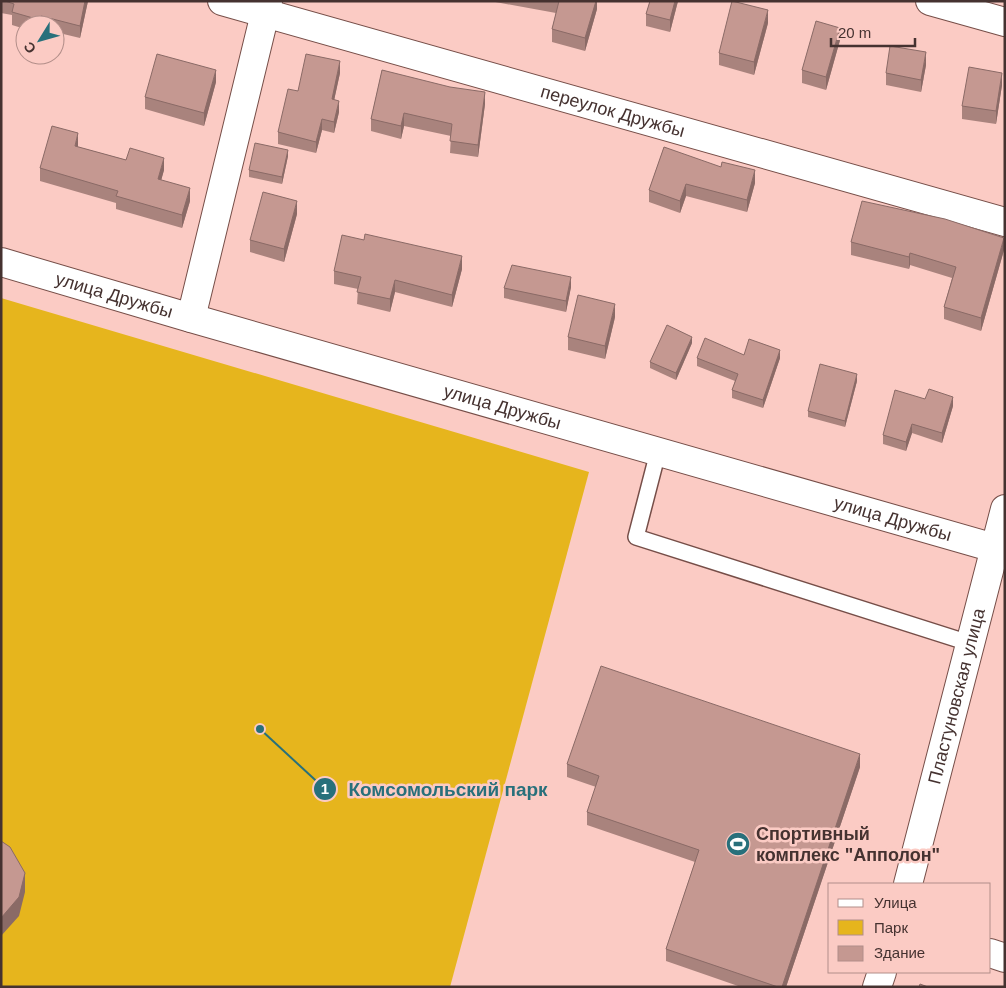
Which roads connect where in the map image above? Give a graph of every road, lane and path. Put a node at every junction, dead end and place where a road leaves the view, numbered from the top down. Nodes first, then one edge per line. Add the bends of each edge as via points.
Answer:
1 (222, 1) edge
2 (930, 1) edge
3 (266, 7) edge
4 (1005, 22) edge
5 (1005, 222) edge
6 (1, 262) edge
7 (191, 318) junction
8 (658, 452) junction
9 (1005, 510) edge
10 (999, 549) edge
11 (970, 643) junction
12 (908, 883) edge
13 (991, 953) edge
14 (1005, 958) edge
15 (882, 973) edge
16 (877, 987) edge

1 - 3 street, переулок Дружбы
2 - 4 street
3 - 5 street, переулок Дружбы
3 - 7 street
6 - 7 street, улица Дружбы
7 - 8 street, улица Дружбы
8 - 10 street, улица Дружбы
8 - 11 lane via 636,537
9 - 10 street, Пластуновская улица
10 - 11 street, Пластуновская улица
11 - 12 street, Пластуновская улица
13 - 14 street
15 - 16 street

